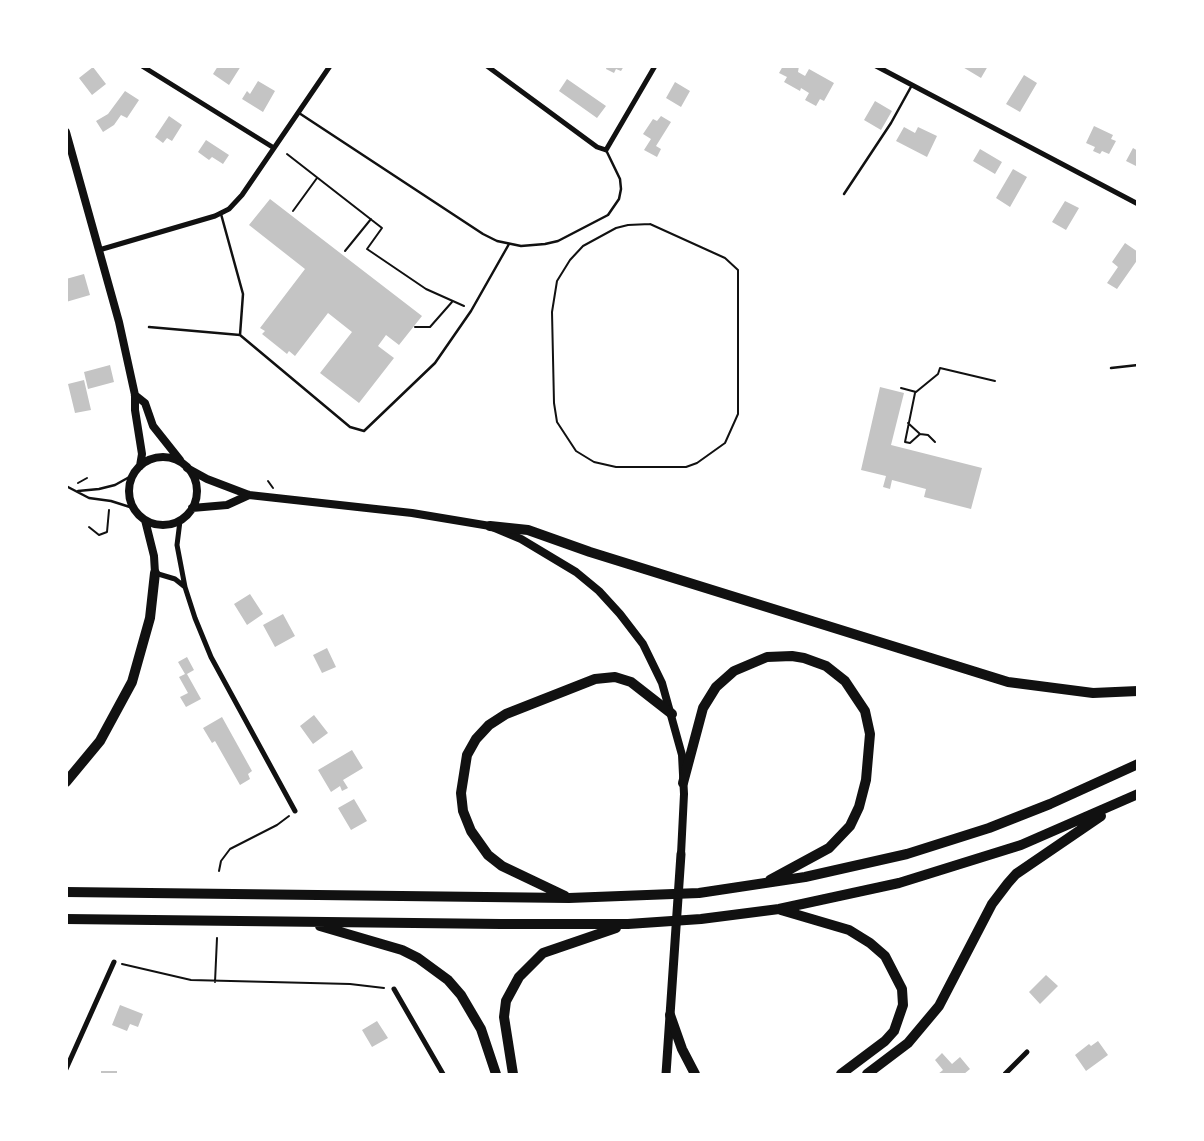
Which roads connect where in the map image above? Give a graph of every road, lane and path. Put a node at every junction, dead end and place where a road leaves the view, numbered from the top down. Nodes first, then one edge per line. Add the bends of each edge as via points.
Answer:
1 (142, 66) edge
2 (330, 66) edge
3 (487, 66) edge
4 (655, 66) edge
5 (876, 66) edge
6 (912, 85) junction
7 (299, 113) junction
8 (66, 132) edge
9 (274, 148) junction
10 (606, 150) junction
11 (287, 154) dead end
12 (317, 178) junction
13 (844, 194) dead end
14 (1138, 204) edge
15 (293, 211) dead end
16 (221, 214) junction
17 (370, 219) junction
18 (509, 244) junction
19 (99, 250) junction
20 (345, 251) dead end
21 (453, 302) junction
22 (465, 306) dead end
23 (552, 312) joint
24 (149, 327) dead end
25 (415, 327) dead end
26 (240, 335) junction
27 (1138, 365) edge
28 (1111, 368) dead end
29 (995, 381) dead end
30 (901, 388) dead end
31 (916, 392) junction
32 (135, 395) junction
33 (908, 422) junction
34 (919, 434) junction
35 (935, 442) dead end
36 (184, 465) junction
37 (140, 466) junction
38 (133, 475) junction
39 (66, 486) edge
40 (79, 491) junction
41 (249, 495) junction
42 (133, 508) junction
43 (192, 508) junction
44 (109, 510) dead end
45 (145, 520) junction
46 (180, 520) junction
47 (490, 526) junction
48 (89, 527) dead end
49 (155, 573) junction
50 (186, 587) junction
51 (1138, 691) edge
52 (672, 715) junction
53 (1138, 764) edge
54 (66, 782) edge
55 (683, 783) junction
56 (1138, 794) edge
57 (1125, 800) junction
58 (295, 811) joint
59 (681, 854) joint
60 (219, 871) dead end
61 (760, 884) junction
62 (66, 892) edge
63 (569, 898) junction
64 (779, 909) junction
65 (66, 919) edge
66 (305, 922) junction
67 (628, 924) junction
68 (217, 938) dead end
69 (114, 962) joint
70 (215, 982) junction
71 (394, 989) joint
72 (670, 1015) junction
73 (1027, 1052) dead end
74 (66, 1069) edge
75 (443, 1074) edge
76 (496, 1074) edge
77 (513, 1074) edge
78 (666, 1074) edge
79 (695, 1074) edge
80 (841, 1074) edge
81 (867, 1074) edge
82 (1005, 1074) edge

1 - 9 street
2 - 7 street
3 - 10 street
4 - 10 street
5 - 6 street
6 - 13 lane
6 - 14 street
7 - 9 street
7 - 18 lane via 483,234
8 - 19 main road
9 - 16 street via 242,195
10 - 18 lane via 621,189 608,215 545,244
11 - 12 path
12 - 15 path
12 - 17 path
16 - 19 street
16 - 26 lane via 243,294
17 - 20 path
17 - 21 path via 382,228 367,249
18 - 26 lane via 471,312 435,363 364,432 350,427
19 - 32 main road
21 - 22 path
21 - 25 path via 430,327
23 - 23 path via 557,422 585,457 615,467 686,467 725,443 738,414 738,270 731,262 650,223 628,225 574,254 558,281
24 - 26 lane
27 - 28 lane
29 - 31 path via 940,368
30 - 31 path
31 - 33 path
32 - 36 main road via 145,403 153,426
32 - 37 main road
33 - 34 path
33 - 34 path via 905,442
34 - 35 path
36 - 37 main road via 160,457
36 - 41 main road
36 - 43 main road via 196,483
37 - 38 main road
38 - 40 lane via 116,485
38 - 42 main road via 129,492
39 - 40 lane
40 - 42 lane via 89,498
41 - 43 main road via 227,505
41 - 47 main road
42 - 45 main road
43 - 46 main road
44 - 48 path via 107,532 99,534
45 - 46 main road via 166,525
45 - 49 main road
46 - 50 street via 177,545
47 - 51 highway via 528,530 1008,682 1093,693
47 - 52 main road via 551,555 599,592 643,644
49 - 50 street
49 - 54 highway via 148,629 132,682 100,741
50 - 58 street via 211,657
52 - 55 main road
52 - 63 highway via 631,682 615,677 595,679 506,714 476,739 467,755 461,793 471,831 502,866
53 - 61 highway via 966,835 872,863
55 - 59 main road
55 - 61 highway via 708,697 744,664 767,657 804,657 826,666 853,690 868,722 870,747 855,817 829,848
56 - 57 highway
57 - 64 highway via 960,866
57 - 81 highway via 1016,874 977,929 940,1006 908,1043
58 - 60 path via 230,849
59 - 72 main road
61 - 63 highway via 674,894
62 - 63 highway
64 - 67 highway
64 - 80 highway via 849,930 885,956 897,975 903,1005 894,1031
65 - 66 highway
66 - 67 highway
66 - 76 highway via 395,947 433,968 472,1011
67 - 77 highway via 543,953 519,977 506,1001 504,1017
68 - 70 path
69 - 70 path
69 - 74 street
70 - 71 path
71 - 75 street
72 - 78 main road
72 - 79 highway
73 - 82 street

